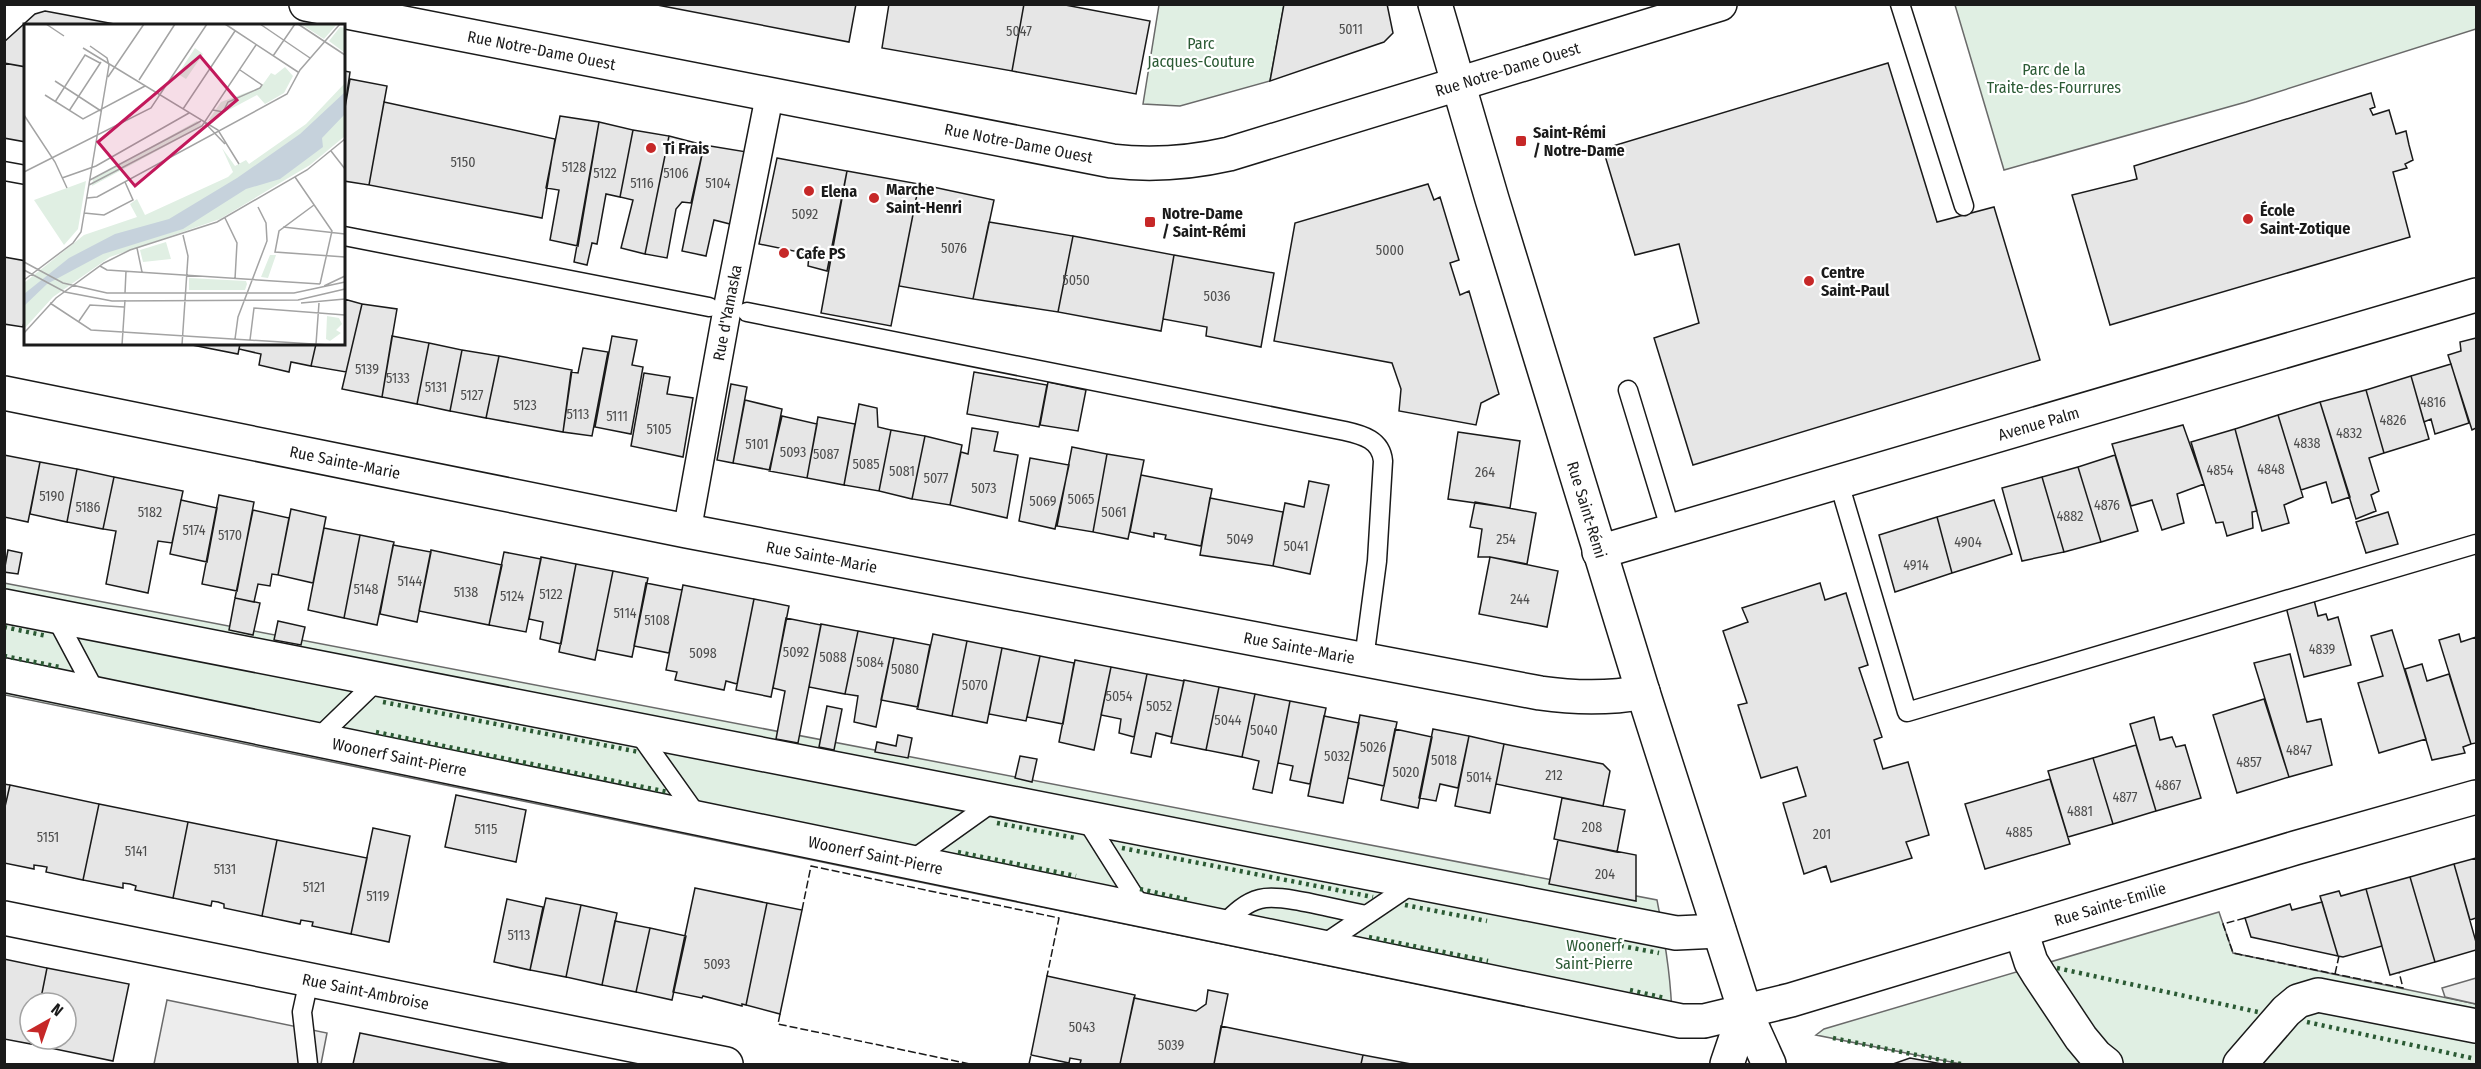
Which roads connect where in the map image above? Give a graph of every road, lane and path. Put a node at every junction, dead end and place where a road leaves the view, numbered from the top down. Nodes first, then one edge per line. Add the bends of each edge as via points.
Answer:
1 (306, 4) edge
2 (1435, 4) edge
3 (1720, 4) edge
4 (1900, 4) edge
5 (1459, 84) junction
6 (770, 93) junction
7 (4, 171) edge
8 (24, 175) edge
9 (1964, 206) dead end
10 (345, 236) edge
11 (2476, 295) edge
12 (709, 308) dead end
13 (747, 312) dead end
14 (1628, 390) dead end
15 (4, 393) edge
16 (1839, 483) junction
17 (687, 531) junction
18 (1671, 531) junction
19 (2476, 544) edge
20 (1599, 552) junction
21 (4, 606) edge
22 (55, 616) junction
23 (1364, 660) junction
24 (4, 675) edge
25 (378, 680) junction
26 (1643, 692) junction
27 (96, 693) junction
28 (636, 730) junction
29 (315, 741) junction
30 (2476, 797) edge
31 (996, 800) junction
32 (1085, 818) junction
33 (700, 819) junction
34 (909, 862) junction
35 (1414, 883) junction
36 (1143, 910) junction
37 (1366, 915) junction
38 (4, 918) edge
39 (1222, 926) junction
40 (1719, 931) junction
41 (2021, 931) junction
42 (1321, 946) junction
43 (309, 980) junction
44 (1745, 1011) junction
45 (2476, 1026) edge
46 (308, 1065) edge
47 (726, 1065) edge
48 (1727, 1065) edge
49 (1769, 1065) edge
50 (2106, 1065) edge
51 (2240, 1065) edge

1 - 6 street, Rue Notre-Dame Ouest
2 - 5 street, Rue Saint-Rémi
3 - 5 street, Rue Notre-Dame Ouest
4 - 9 lane
5 - 6 street, Rue Notre-Dame Ouest via 1229,154 1158,164 1112,161
5 - 20 street, Rue Saint-Rémi
6 - 17 street, Rue d'Yamaska
7 - 8 lane
10 - 12 lane
11 - 16 street, Avenue Palm
13 - 23 lane via 1370,439 1378,446 1383,461 1377,561
14 - 18 lane
15 - 17 street, Rue Sainte-Marie
16 - 18 street, Avenue Palm
16 - 19 lane via 1906,712
17 - 23 street, Rue Sainte-Marie
18 - 20 street, Avenue Palm
20 - 26 street, Rue Saint-Rémi
21 - 22 street
22 - 25 street
22 - 27 lane
23 - 26 street, Rue Sainte-Marie via 1566,697
24 - 27 street, Woonerf Saint-Pierre
25 - 28 street
25 - 29 lane
26 - 40 street, Rue Saint-Rémi
27 - 29 street, Woonerf Saint-Pierre
28 - 31 street
28 - 33 lane
29 - 33 street, Woonerf Saint-Pierre
30 - 41 street, Rue Sainte-Emilie
31 - 32 street
31 - 34 lane
32 - 35 street
32 - 36 lane
33 - 34 street, Woonerf Saint-Pierre
34 - 36 street, Woonerf Saint-Pierre
35 - 37 lane
35 - 40 street via 1676,933
36 - 39 street, Woonerf Saint-Pierre
37 - 39 lane via 1261,898 1247,904
37 - 42 lane
38 - 43 street, Rue Saint-Ambroise
39 - 42 street, Woonerf Saint-Pierre
40 - 44 street, Rue Saint-Rémi
41 - 44 street, Rue Sainte-Emilie
41 - 50 street via 2039,975 2081,1038
42 - 44 street, Woonerf Saint-Pierre via 1681,1021 1704,1021
43 - 46 lane via 302,1012
43 - 47 street, Rue Saint-Ambroise
44 - 48 street
44 - 49 street, Rue Saint-Rémi
45 - 51 street via 2318,994 2298,1001 2286,1011

